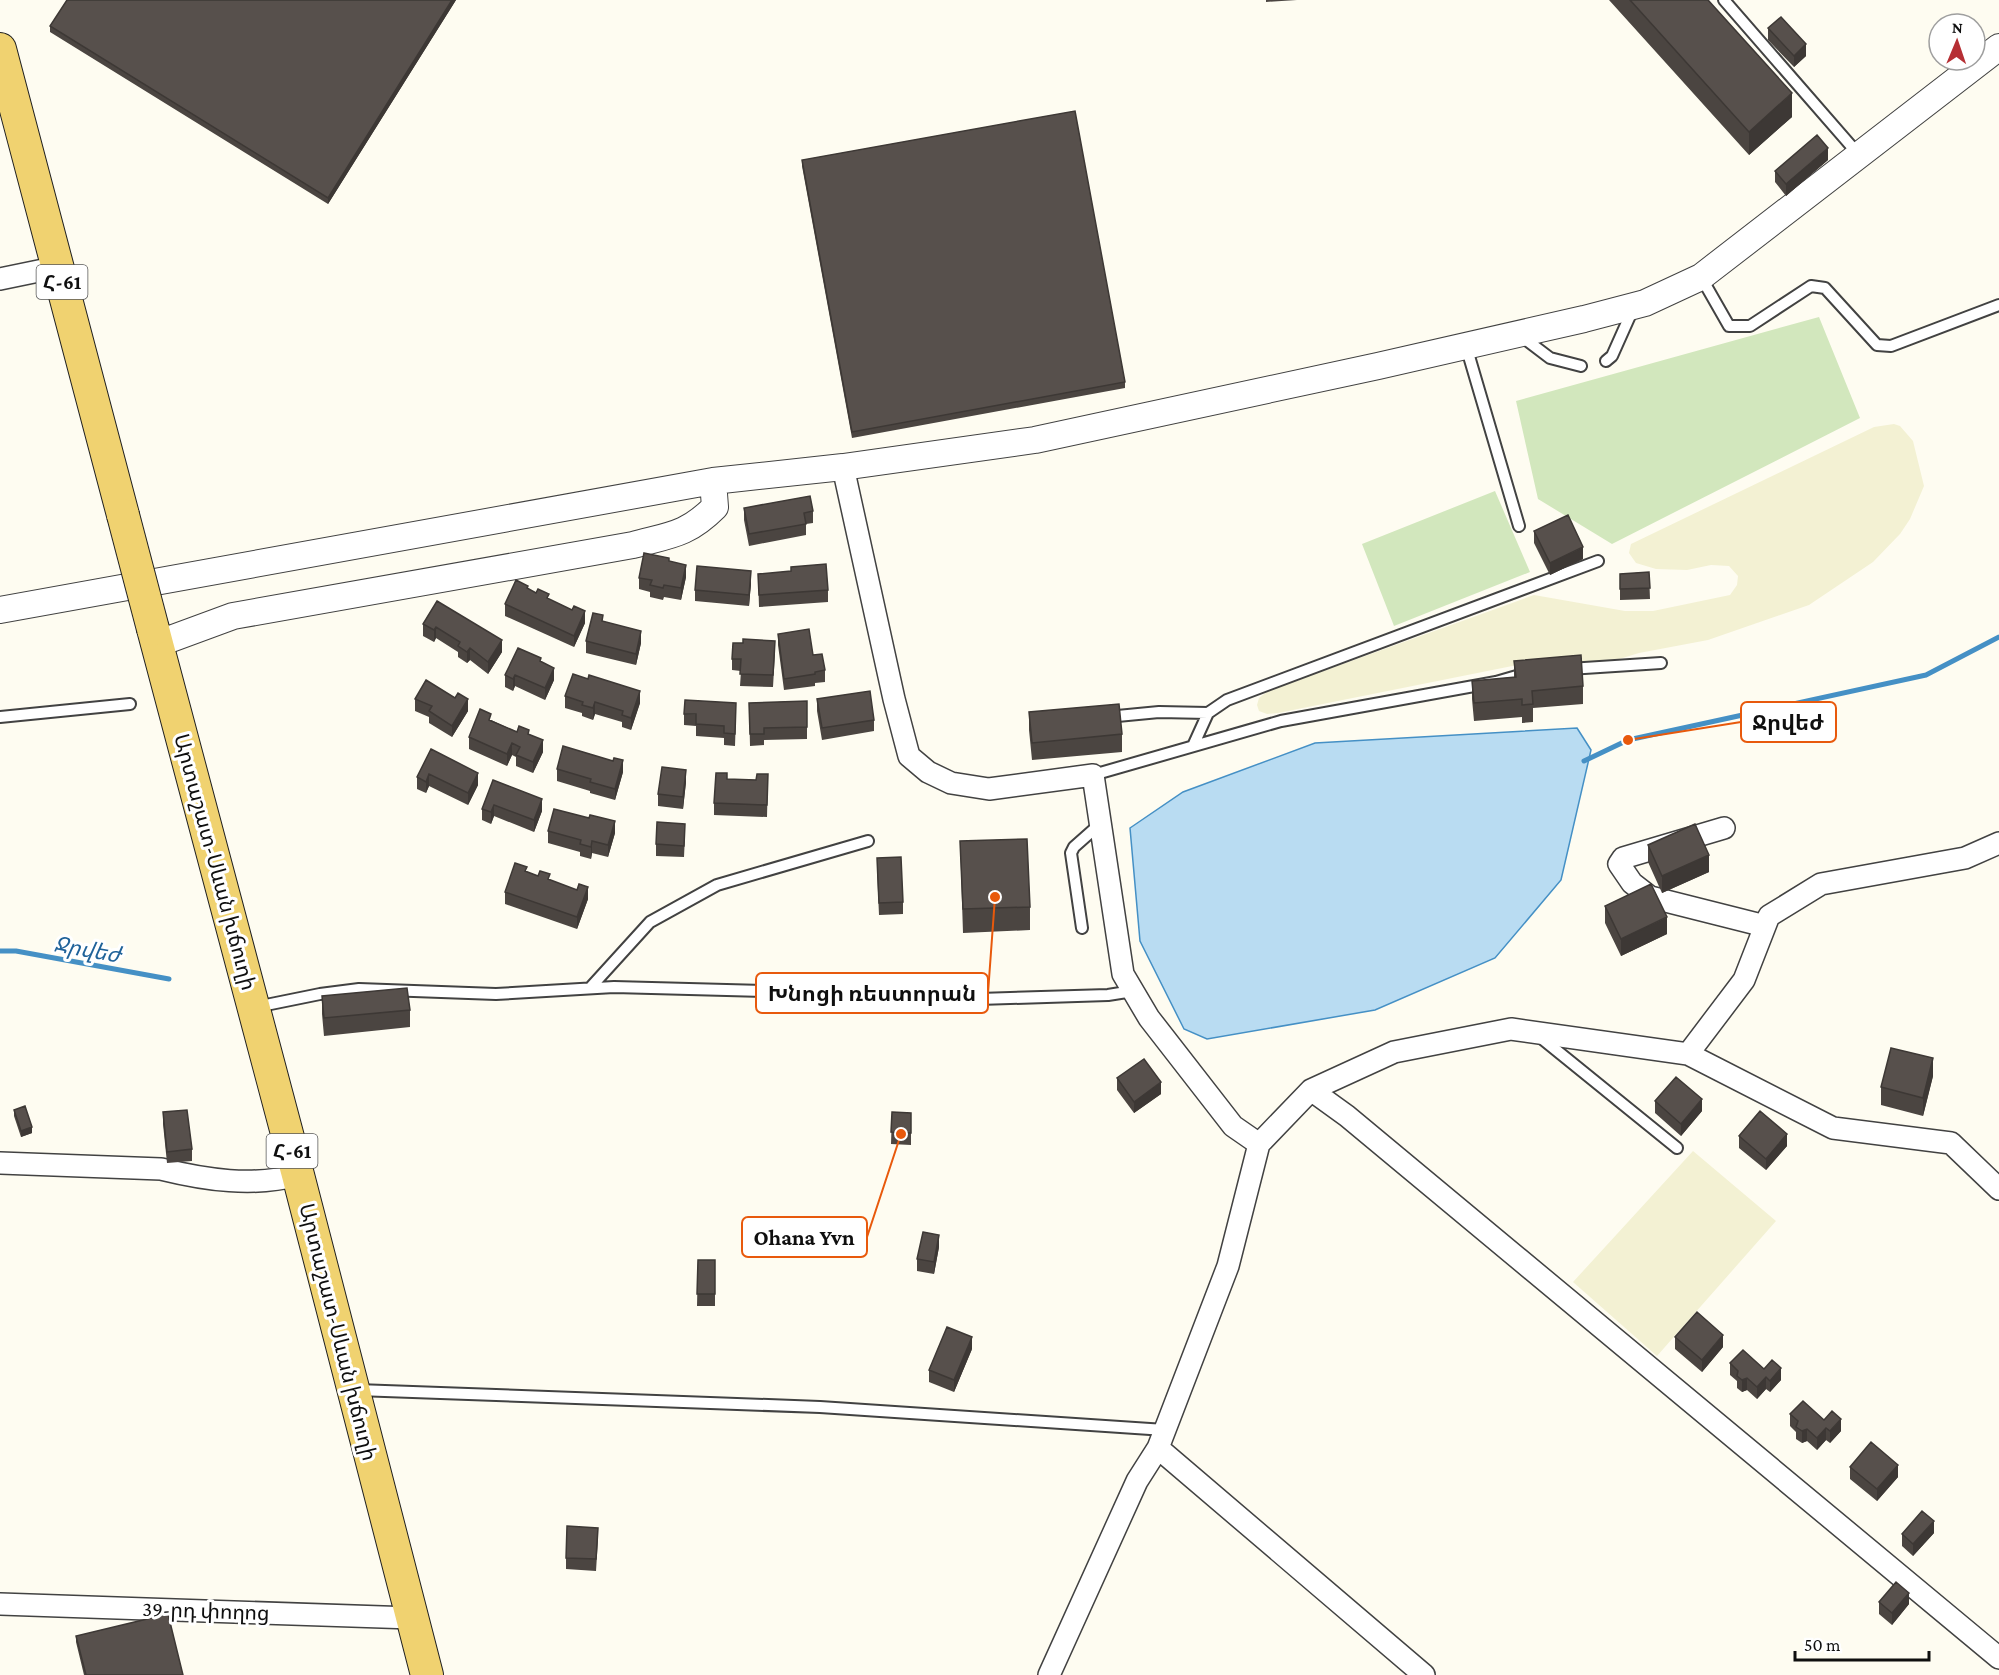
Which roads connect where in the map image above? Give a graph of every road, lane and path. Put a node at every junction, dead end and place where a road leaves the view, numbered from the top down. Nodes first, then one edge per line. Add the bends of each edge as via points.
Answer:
1 (1724, 0) edge
2 (1999, 47) edge
3 (0, 49) edge
4 (1859, 155) junction
5 (58, 267) junction
6 (1701, 277) junction
7 (0, 279) edge
8 (1634, 305) junction
9 (1999, 305) edge
10 (1519, 334) junction
11 (1466, 346) junction
12 (1606, 361) dead end
13 (1581, 366) dead end
14 (843, 467) junction
15 (713, 481) junction
16 (1519, 526) dead end
17 (1599, 561) dead end
18 (0, 610) edge
19 (155, 636) junction
20 (1661, 663) dead end
21 (1556, 669) edge
22 (1537, 670) edge
23 (130, 704) dead end
24 (1208, 713) junction
25 (0, 717) edge
26 (1093, 719) edge
27 (1193, 746) junction
28 (1093, 776) junction
29 (1100, 823) junction
30 (1724, 828) dead end
31 (868, 841) dead end
32 (1999, 843) edge
33 (1765, 926) junction
34 (1082, 928) dead end
35 (591, 988) junction
36 (1133, 991) junction
37 (253, 1008) junction
38 (1533, 1032) junction
39 (1688, 1054) junction
40 (1311, 1090) junction
41 (1259, 1144) junction
42 (1677, 1148) dead end
43 (0, 1163) edge
44 (298, 1175) junction
45 (1999, 1189) edge
46 (353, 1390) junction
47 (1162, 1439) junction
48 (0, 1604) edge
49 (412, 1618) junction
50 (1999, 1658) edge
51 (427, 1675) edge
52 (1049, 1675) edge
53 (1424, 1675) edge

1 - 4 lane
2 - 4 street
3 - 5 main road, Արտաշատ-Սևան խճուղի / Հ-61
4 - 6 street
5 - 7 street
5 - 19 main road, Արտաշատ-Սևան խճուղի / Հ-61, bridge
6 - 8 street
6 - 9 lane via 1729,326 1750,326 1811,286 1825,288 1876,345 1891,346
8 - 10 street
8 - 12 lane via 1612,356
10 - 11 street
10 - 13 lane via 1550,358
11 - 14 street via 1035,440
11 - 16 lane
14 - 15 street
14 - 28 street via 909,756 928,772 951,783 989,789
15 - 18 street
15 - 19 street via 715,507 684,532 633,545 233,616
17 - 24 lane via 1227,700
19 - 37 main road, Արտաշատ-Սևան խճուղի / Հ-61
20 - 21 lane
22 - 27 lane via 1496,682 1281,721
23 - 25 lane
24 - 26 lane via 1160,712
24 - 27 lane
27 - 28 lane
28 - 29 street
29 - 34 lane via 1071,853
29 - 36 street via 1123,974
30 - 33 street via 1623,858 1619,864 1632,883 1650,897
31 - 35 lane via 717,885 650,922
32 - 33 street via 1965,858 1821,884 1769,916
33 - 39 street via 1743,980
35 - 36 lane via 948,1000
35 - 37 lane via 496,994 359,989
36 - 41 street via 1149,1018 1233,1126
37 - 44 main road, Արտաշատ-Սևան խճուղի / Հ-61
38 - 39 street
38 - 40 street via 1511,1029 1394,1052
38 - 42 lane
39 - 45 street via 1833,1128 1951,1143
40 - 41 street
40 - 50 street
41 - 47 street via 1228,1266
43 - 44 street via 161,1169 235,1182 276,1181
44 - 46 main road, Արտաշատ-Սևան խճուղի / Հ-61
46 - 47 lane via 820,1407
46 - 49 main road, Արտաշատ-Սևան խճուղի / Հ-61
47 - 52 street via 1137,1481
47 - 53 street
48 - 49 street, 39-րդ փողոց
49 - 51 main road, Արտաշատ-Սևան խճուղի / Հ-61

